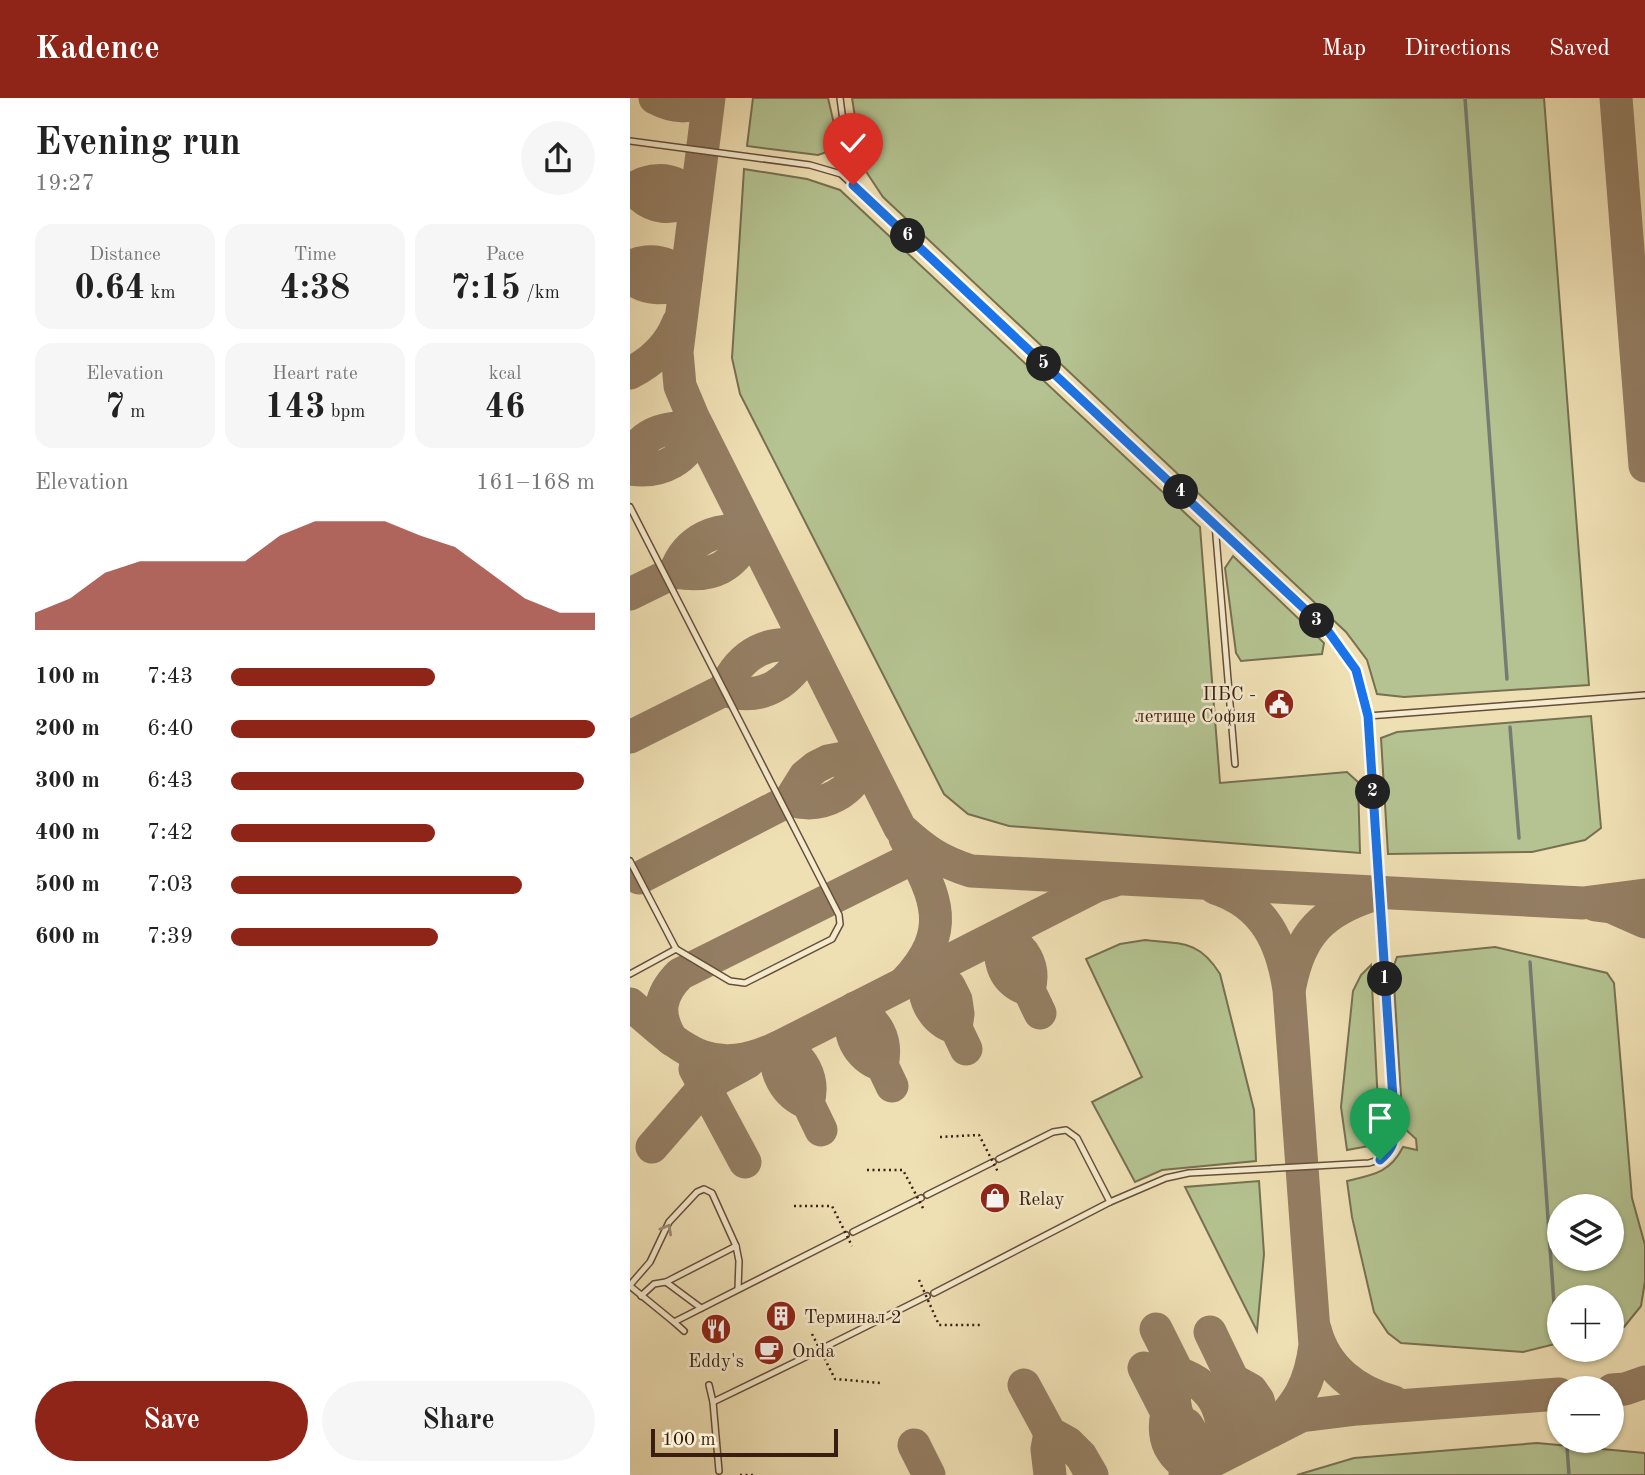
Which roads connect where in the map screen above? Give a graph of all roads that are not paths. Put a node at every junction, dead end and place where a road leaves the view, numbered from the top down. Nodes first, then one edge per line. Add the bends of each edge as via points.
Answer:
1 (841, 98) edge
2 (630, 141) edge
3 (841, 174) junction
4 (630, 507) edge
5 (1215, 524) junction
6 (1645, 695) edge
7 (1368, 716) junction
8 (1235, 764) dead end
9 (630, 862) edge
10 (676, 949) junction
11 (630, 974) edge
12 (1110, 1202) junction
13 (736, 1246) junction
14 (666, 1282) junction
15 (630, 1286) edge
16 (738, 1289) junction
17 (641, 1296) junction
18 (701, 1308) junction
19 (674, 1322) junction
20 (684, 1331) dead end
21 (827, 1346) dead end
22 (820, 1350) dead end
23 (709, 1385) dead end
24 (713, 1402) junction
25 (719, 1471) dead end

1 - 3 lane via 845,136
2 - 3 lane via 810,165
3 - 5 lane
4 - 10 lane via 840,924 832,939 745,983 730,981
5 - 7 lane via 1328,631 1356,670
5 - 8 lane
6 - 7 lane
7 - 12 lane via 1395,1130 1389,1153 1369,1163 1189,1173
9 - 10 lane
10 - 11 lane
12 - 16 lane via 1077,1138 1066,1130 1053,1132
12 - 21 lane
13 - 14 lane
15 -> 13 lane via 650,1262 669,1222 701,1190 712,1193
13 - 16 lane
14 - 17 lane via 654,1284
14 - 18 lane
15 - 17 lane
16 - 18 lane
17 - 19 lane
18 - 19 lane
19 - 20 lane
22 - 24 lane
23 - 24 lane
24 - 25 lane

